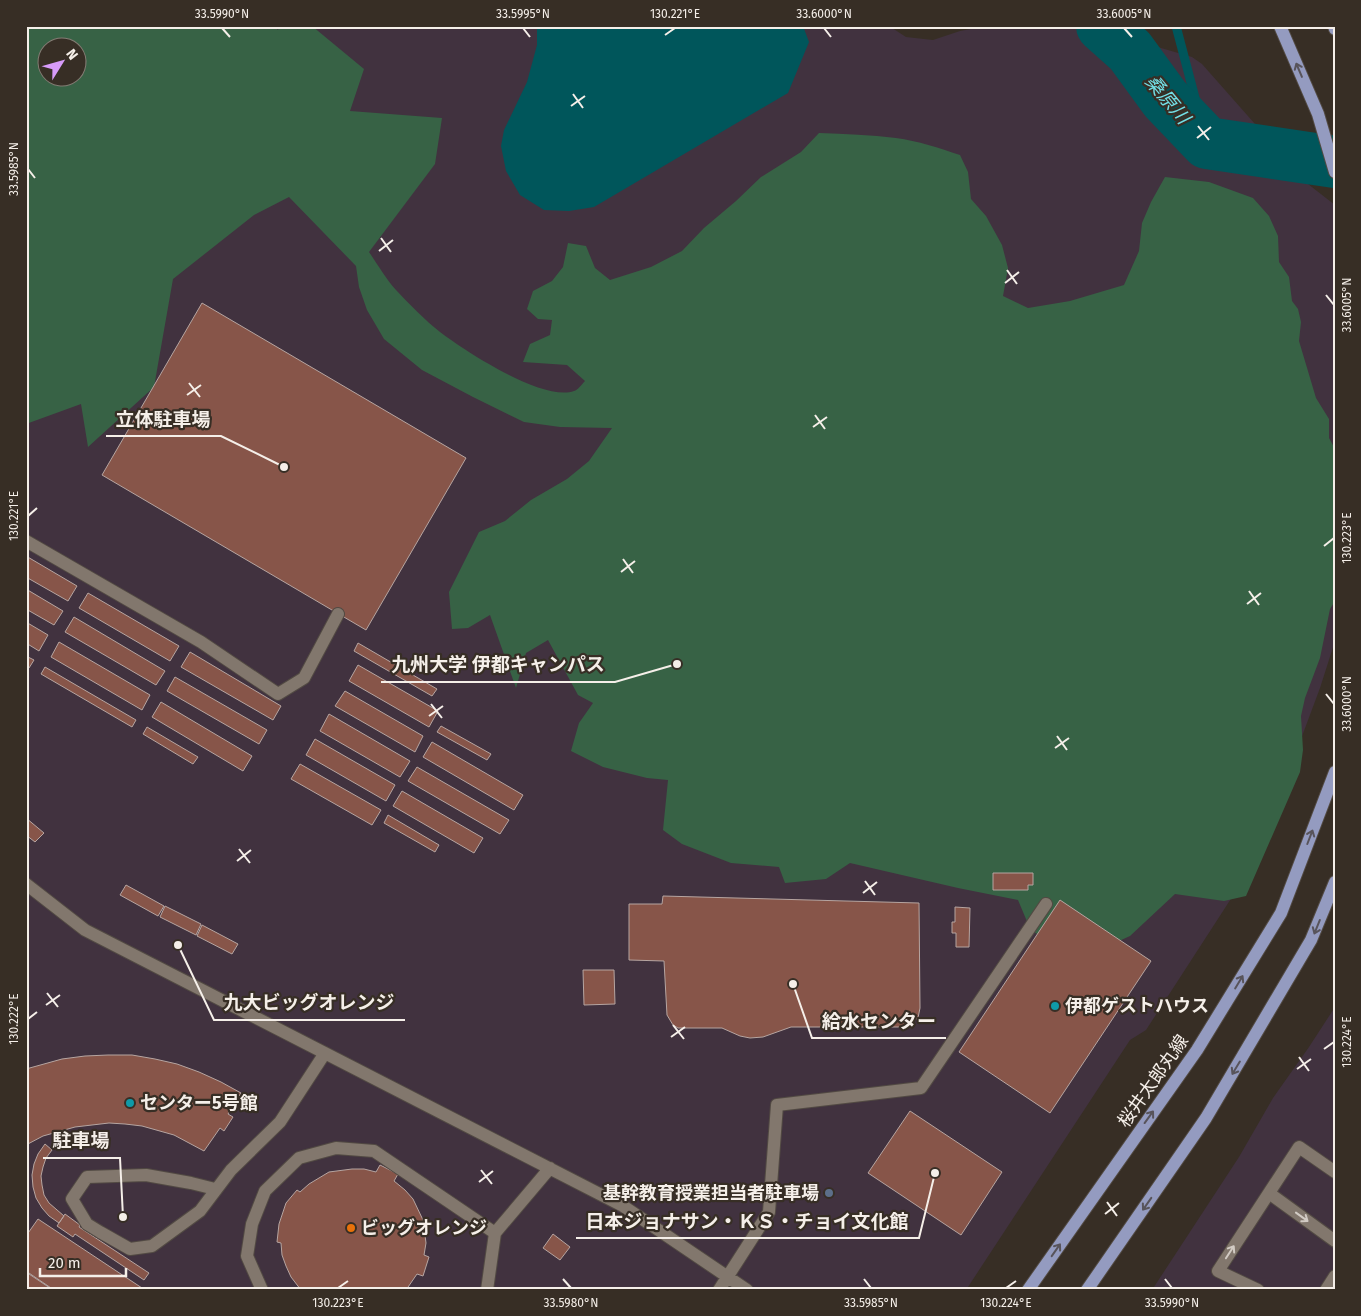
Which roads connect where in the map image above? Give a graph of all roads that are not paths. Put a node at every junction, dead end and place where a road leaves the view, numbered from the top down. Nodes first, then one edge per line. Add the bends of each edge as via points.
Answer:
1 (1280, 26) edge
2 (1335, 172) edge
3 (26, 541) edge
4 (338, 614) dead end
5 (1335, 772) edge
6 (1335, 882) edge
7 (26, 884) edge
8 (1046, 904) dead end
9 (325, 1053) junction
10 (550, 1168) junction
11 (1335, 1172) edge
12 (215, 1189) junction
13 (1269, 1193) junction
14 (494, 1233) junction
15 (1335, 1241) edge
16 (1335, 1276) edge
17 (728, 1277) junction
18 (262, 1290) edge
19 (487, 1290) edge
20 (720, 1290) edge
21 (747, 1290) edge
22 (1028, 1290) edge
23 (1087, 1290) edge
24 (1258, 1290) edge
25 (1326, 1290) edge

2 -> 1 main road via 1318,114
3 - 4 street via 201,642 278,694 304,678
22 -> 5 main road, 桜井太郎丸線 via 1197,1050 1282,913
6 -> 23 main road via 1311,940 1206,1118
7 - 9 street via 85,930
8 - 17 street via 921,1088 777,1105 769,1212
9 - 10 street
9 - 12 street via 280,1122
10 - 14 street
10 - 17 street via 623,1206
11 - 13 street via 1299,1147
12 - 12 street via 200,1210 152,1246 130,1249 87,1224 72,1199 87,1177 146,1175
13 -> 15 street
24 -> 13 street via 1218,1271
14 - 18 street via 374,1151 336,1148 299,1158 265,1191 252,1224 247,1256
14 - 19 street
16 - 25 street
17 - 20 street
17 - 21 street

